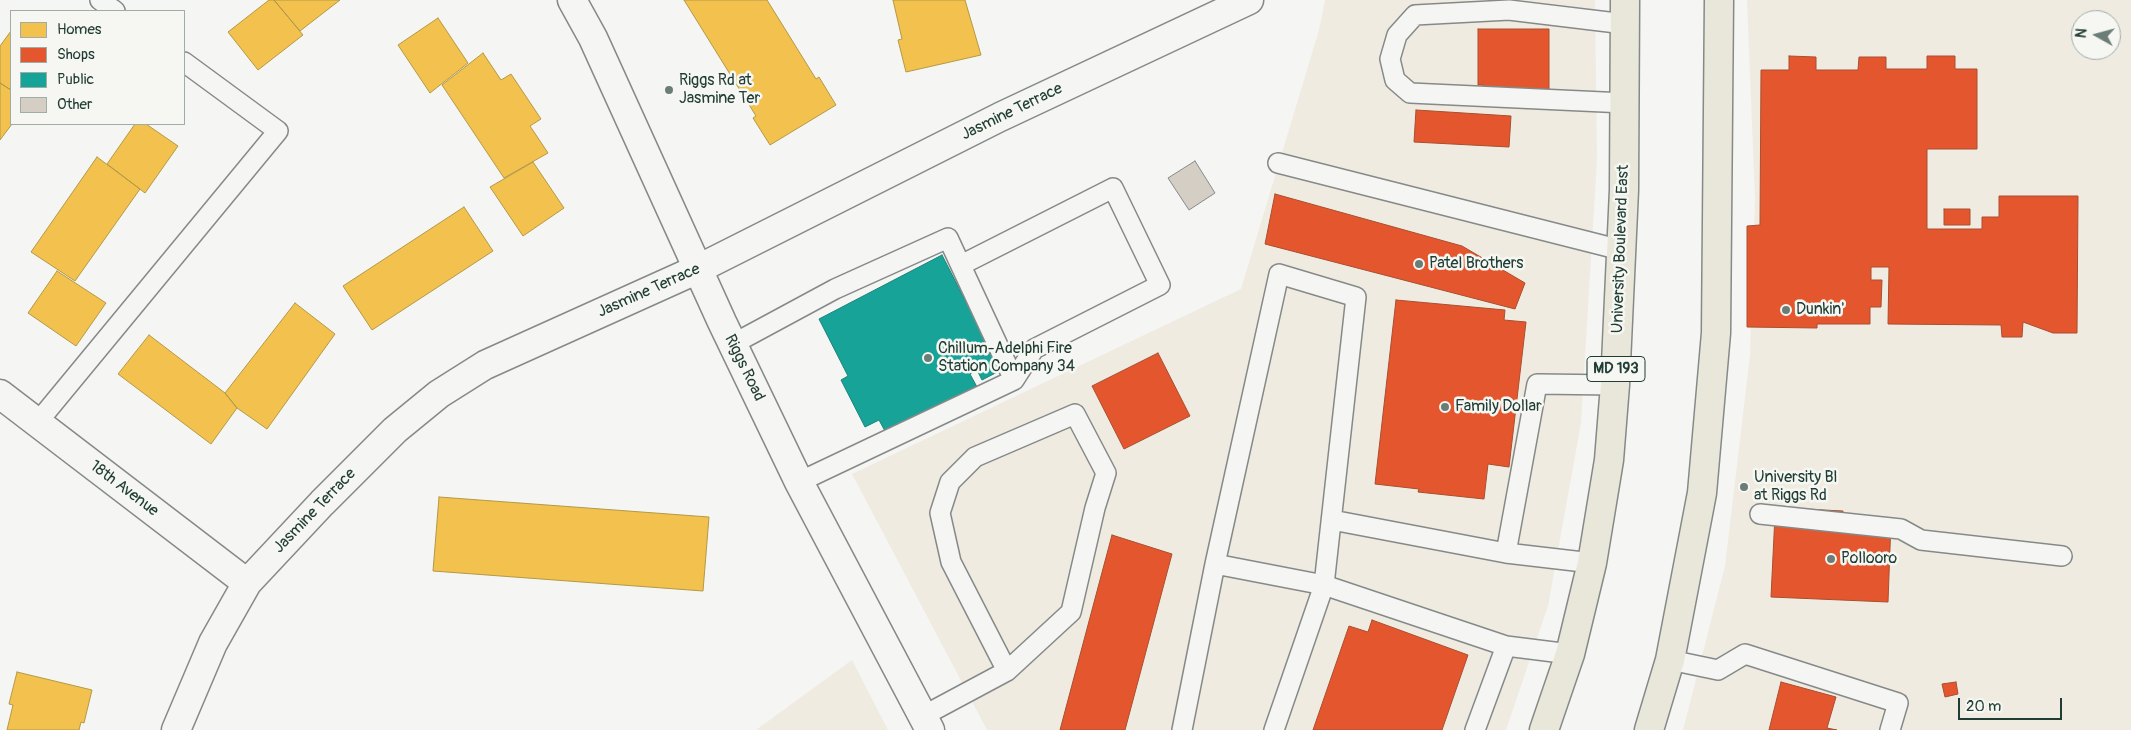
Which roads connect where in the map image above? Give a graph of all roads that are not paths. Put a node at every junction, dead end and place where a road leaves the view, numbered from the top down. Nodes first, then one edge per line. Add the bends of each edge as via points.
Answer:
1 (100, 0) edge
2 (572, 0) edge
3 (1249, 0) edge
4 (1719, 0) edge
5 (114, 10) edge
6 (1625, 12) edge
7 (185, 63) edge
8 (1625, 103) junction
9 (1278, 163) dead end
10 (1621, 250) junction
11 (961, 265) junction
12 (698, 270) junction
13 (733, 344) junction
14 (1014, 380) junction
15 (1615, 385) junction
16 (0, 394) edge
17 (37, 423) junction
18 (799, 482) junction
19 (1760, 514) dead end
20 (1332, 520) junction
21 (1506, 552) junction
22 (2062, 556) dead end
23 (1592, 563) junction
24 (1215, 564) junction
25 (247, 583) junction
26 (1324, 585) junction
27 (1506, 646) junction
28 (1570, 654) junction
29 (1670, 660) junction
30 (1007, 671) junction
31 (926, 723) edge
32 (176, 730) edge
33 (1182, 730) edge
34 (1274, 730) edge
35 (1475, 730) edge
36 (1544, 730) edge
37 (1649, 730) edge
38 (1890, 730) edge

1 - 5 lane
2 - 12 street, Riggs Road via 593,38
3 - 12 street, Jasmine Terrace via 1000,117
4 - 29 main road via 1716,333 1712,387 1702,493
6 - 8 main road, University Boulevard East / MD 193
6 - 8 lane via 1509,10 1415,14 1397,35 1390,59 1395,80 1410,93
7 - 17 lane via 278,131
8 - 10 main road, University Boulevard East / MD 193
9 - 10 lane
10 - 15 main road, University Boulevard East / MD 193
11 - 13 lane via 948,238 835,288
11 - 14 lane
11 - 14 lane via 1113,188 1160,285 1034,349
12 - 13 street, Riggs Road
12 - 25 street, Jasmine Terrace via 485,366 439,394 389,436
13 - 18 street, Riggs Road
14 - 18 lane
15 - 21 lane via 1537,384
15 - 23 main road, University Boulevard East / MD 193 via 1610,460
16 - 17 street, 18th Avenue
17 - 25 street, 18th Avenue
18 - 31 street, Riggs Road
19 - 22 lane via 1901,529 1921,540
20 - 21 lane
20 - 24 lane via 1356,297 1280,274
20 - 26 lane
21 - 23 lane
23 - 28 main road, University Boulevard East / MD 193
24 - 26 lane
24 - 33 lane
25 - 32 street, Jasmine Terrace via 213,643
26 - 27 lane
26 - 34 lane
27 - 28 lane
27 - 35 lane
28 - 36 main road, University Boulevard East / MD 193
29 - 37 main road
29 - 38 lane via 1718,670 1744,654 1754,656 1898,703
30 - 30 lane via 951,562 940,513 950,482 975,457 1075,414 1106,473 1071,612
30 - 31 lane

